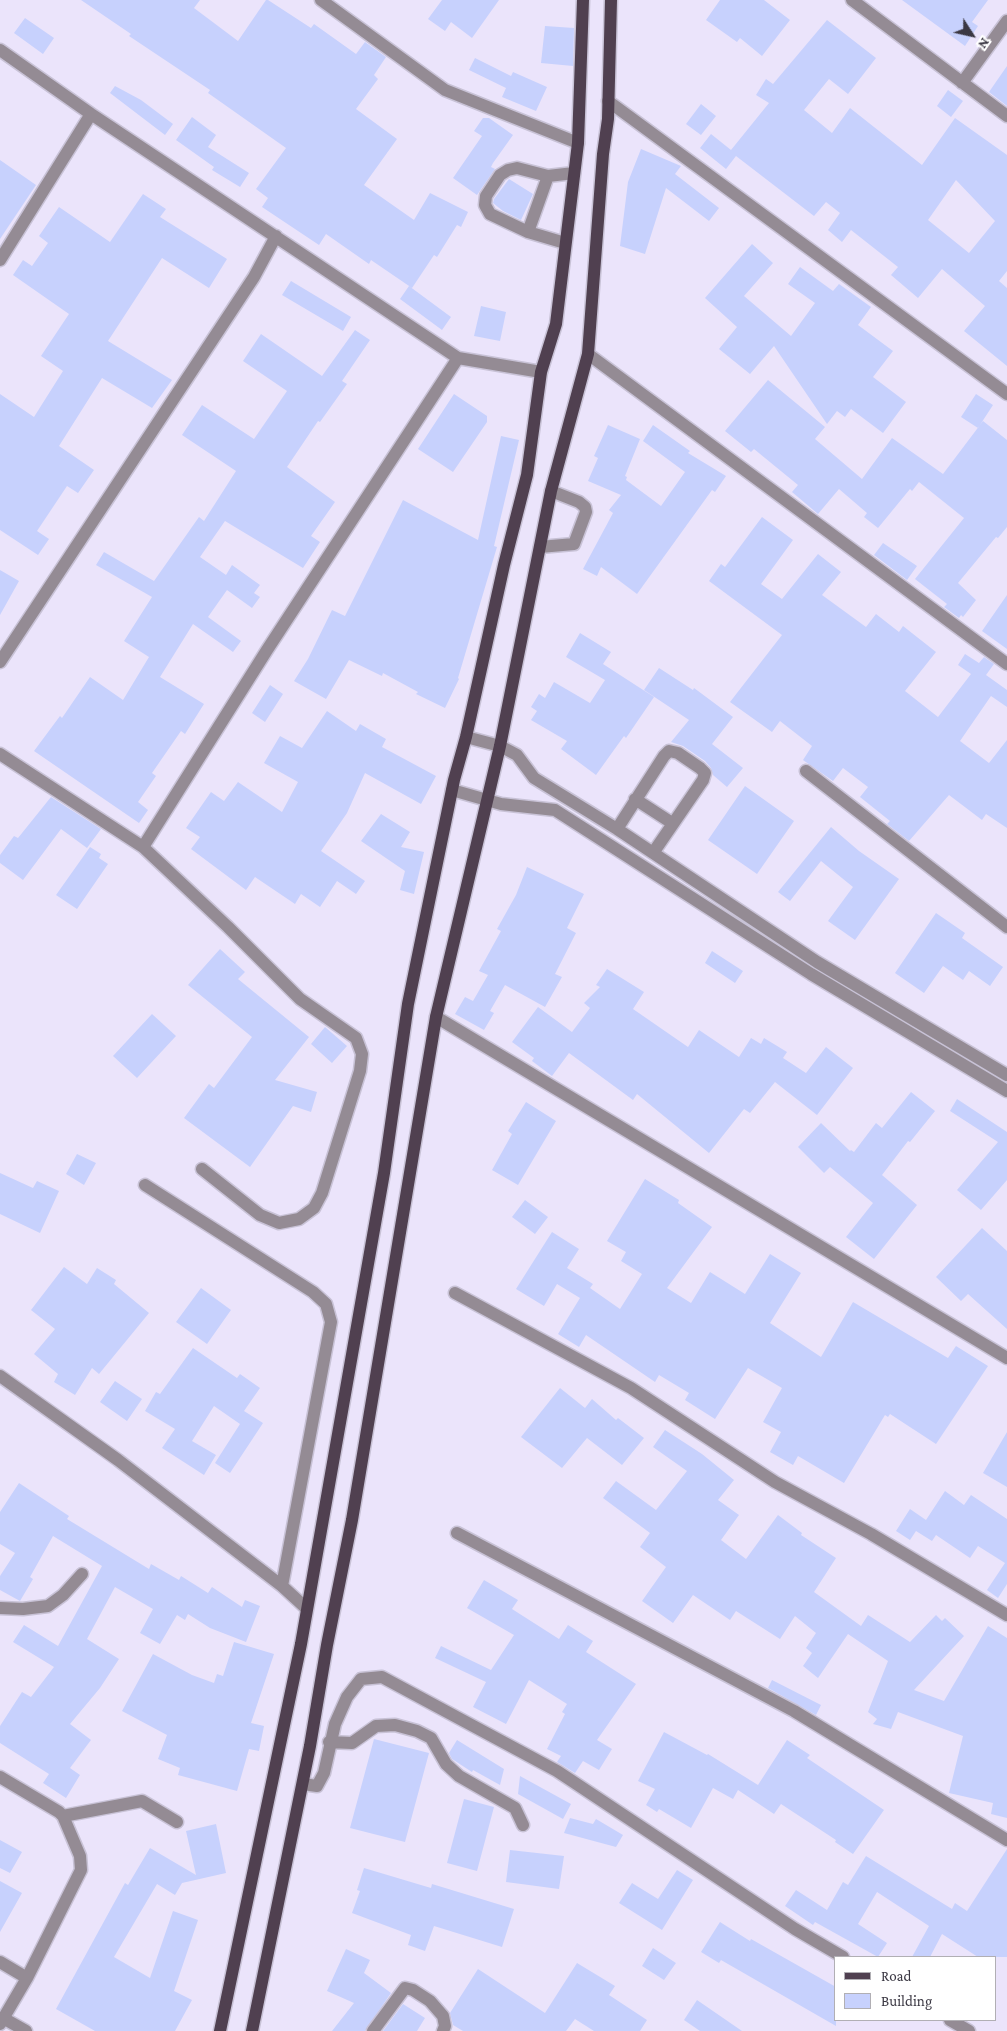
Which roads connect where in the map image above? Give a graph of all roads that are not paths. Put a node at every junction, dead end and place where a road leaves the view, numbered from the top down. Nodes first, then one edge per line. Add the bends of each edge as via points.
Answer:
1 (321, 0) edge
2 (583, 0) edge
3 (612, 0) edge
4 (852, 0) edge
5 (1007, 20) edge
6 (0, 50) edge
7 (962, 83) junction
8 (608, 101) junction
9 (91, 114) junction
10 (1007, 116) edge
11 (578, 142) junction
12 (574, 173) junction
13 (548, 176) junction
14 (528, 232) junction
15 (276, 236) junction
16 (565, 243) junction
17 (0, 260) edge
18 (588, 354) junction
19 (458, 358) junction
20 (541, 372) junction
21 (1007, 394) edge
22 (551, 491) junction
23 (540, 546) junction
24 (0, 662) edge
25 (1007, 664) edge
26 (466, 737) junction
27 (500, 746) junction
28 (0, 754) edge
29 (806, 771) dead end
30 (452, 790) junction
31 (635, 799) junction
32 (486, 801) junction
33 (672, 823) junction
34 (618, 829) junction
35 (143, 847) junction
36 (652, 853) junction
37 (686, 875) junction
38 (677, 888) junction
39 (1007, 927) edge
40 (436, 1016) junction
41 (1007, 1075) edge
42 (1007, 1092) edge
43 (202, 1169) dead end
44 (145, 1185) dead end
45 (455, 1293) dead end
46 (1007, 1358) edge
47 (0, 1376) edge
48 (456, 1533) dead end
49 (82, 1574) dead end
50 (282, 1586) junction
51 (0, 1608) edge
52 (306, 1608) junction
53 (1007, 1616) edge
54 (329, 1742) junction
55 (0, 1777) edge
56 (303, 1784) junction
57 (63, 1816) junction
58 (177, 1822) dead end
59 (523, 1826) dead end
60 (1007, 1840) edge
61 (841, 1956) edge
62 (0, 1962) edge
63 (27, 1978) junction
64 (2, 2021) edge
65 (952, 2021) edge
66 (26, 2031) edge
67 (220, 2031) edge
68 (252, 2031) edge
69 (373, 2031) edge
70 (443, 2031) edge
71 (969, 2031) edge

1 - 11 street via 444,90
2 - 11 main road
3 - 8 main road
4 - 7 street
5 - 7 street
6 - 9 street
7 - 10 street
8 - 18 main road
8 - 21 street
9 - 15 street
9 - 17 street
11 - 12 main road
12 - 13 street
12 - 16 main road
13 - 14 street
13 - 14 street via 517,168 508,170 500,175 486,196 485,205 490,214
14 - 16 street
15 - 19 street
15 - 24 street via 254,277
16 - 20 main road via 556,324
18 - 22 main road
18 - 25 street
19 - 20 street
19 - 35 street via 266,650
20 - 26 main road via 527,475
22 - 23 main road
22 - 23 street via 579,502 586,512 574,544
23 - 27 main road
26 - 27 street
26 - 30 main road
27 - 32 main road
27 - 34 street via 517,755 534,778
28 - 35 street
29 - 39 street
30 - 32 street
30 - 52 main road via 408,1004 382,1183
31 - 33 street
31 - 33 street via 664,756 669,751 678,753 705,773
31 - 34 street
32 - 38 street via 555,810
32 - 40 main road
33 - 36 street
34 - 36 street
35 - 43 street via 300,999 356,1038 362,1054 360,1071 322,1193 314,1208 299,1219 279,1223 260,1215
36 - 37 street
37 - 38 street
37 - 41 street via 817,962
38 - 42 street via 811,974
40 - 46 street
40 - 56 main road via 352,1520
44 - 50 street via 313,1292 326,1304 331,1322
45 - 53 street via 631,1388 775,1482
47 - 50 street via 118,1460
48 - 60 street via 794,1711
49 - 51 street via 64,1595 48,1606
50 - 52 street
52 - 67 main road via 275,1776
54 - 56 street via 324,1773 317,1786
54 - 59 street via 352,1743 376,1726 396,1725 418,1731 431,1738 446,1764 459,1776 515,1808
54 - 61 street via 347,1697 361,1680 382,1677 557,1771 795,1929
55 - 57 street
56 - 68 main road
57 - 58 street via 142,1801
57 - 63 street via 80,1856 81,1870
62 - 63 street
63 - 64 street
64 - 66 street
65 - 71 street
69 - 70 street via 405,1988 430,2001 443,2016

